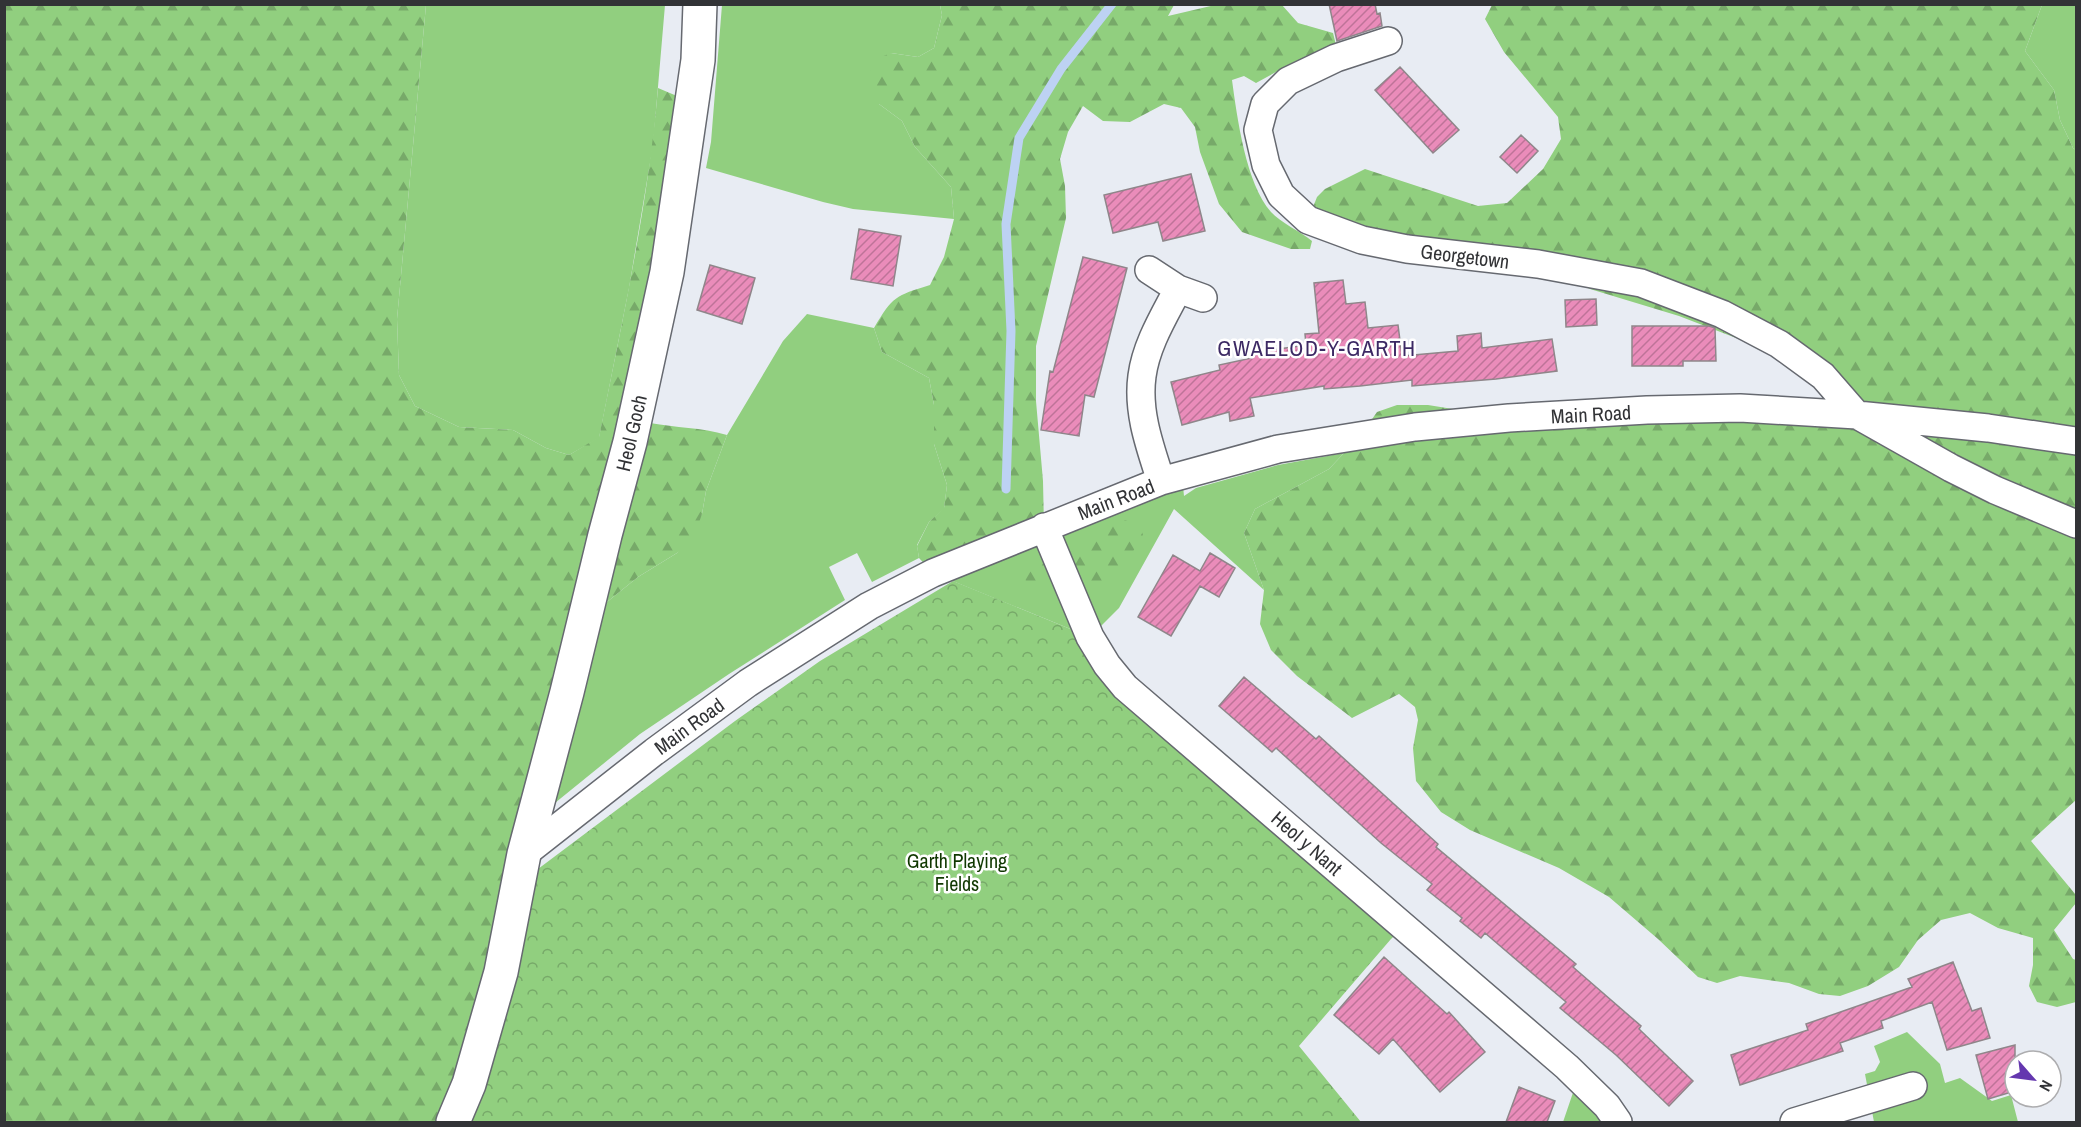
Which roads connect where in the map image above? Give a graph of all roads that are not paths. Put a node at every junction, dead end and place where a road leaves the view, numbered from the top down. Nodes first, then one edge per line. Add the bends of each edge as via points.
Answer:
1 (700, 4) edge
2 (1388, 41) dead end
3 (1149, 270) dead end
4 (1178, 289) junction
5 (1203, 298) dead end
6 (1857, 415) junction
7 (2076, 441) edge
8 (1161, 481) junction
9 (2076, 524) edge
10 (1044, 527) junction
11 (524, 854) junction
12 (1913, 1086) dead end
13 (453, 1122) edge
14 (1618, 1122) edge
15 (1794, 1122) edge

1 - 11 street, Heol Goch via 698,60 667,272 630,442
2 - 6 street, Georgetown via 1336,58 1288,81 1265,104 1258,130 1266,165 1281,195 1308,220 1362,240 1407,249 1538,264 1641,284 1722,314 1779,344 1823,376
3 - 4 street
4 - 5 street
4 - 8 street via 1152,342 1142,374 1141,402
6 - 7 street, Main Road
6 - 8 street, Main Road via 1740,408 1415,426 1278,449
6 - 9 street via 1995,490
8 - 10 street, Main Road
10 - 11 street, Main Road via 933,573 869,606 738,690
10 - 14 street, Heol y Nant via 1090,637 1125,687 1567,1067
11 - 13 street via 501,972 469,1084
12 - 15 street

